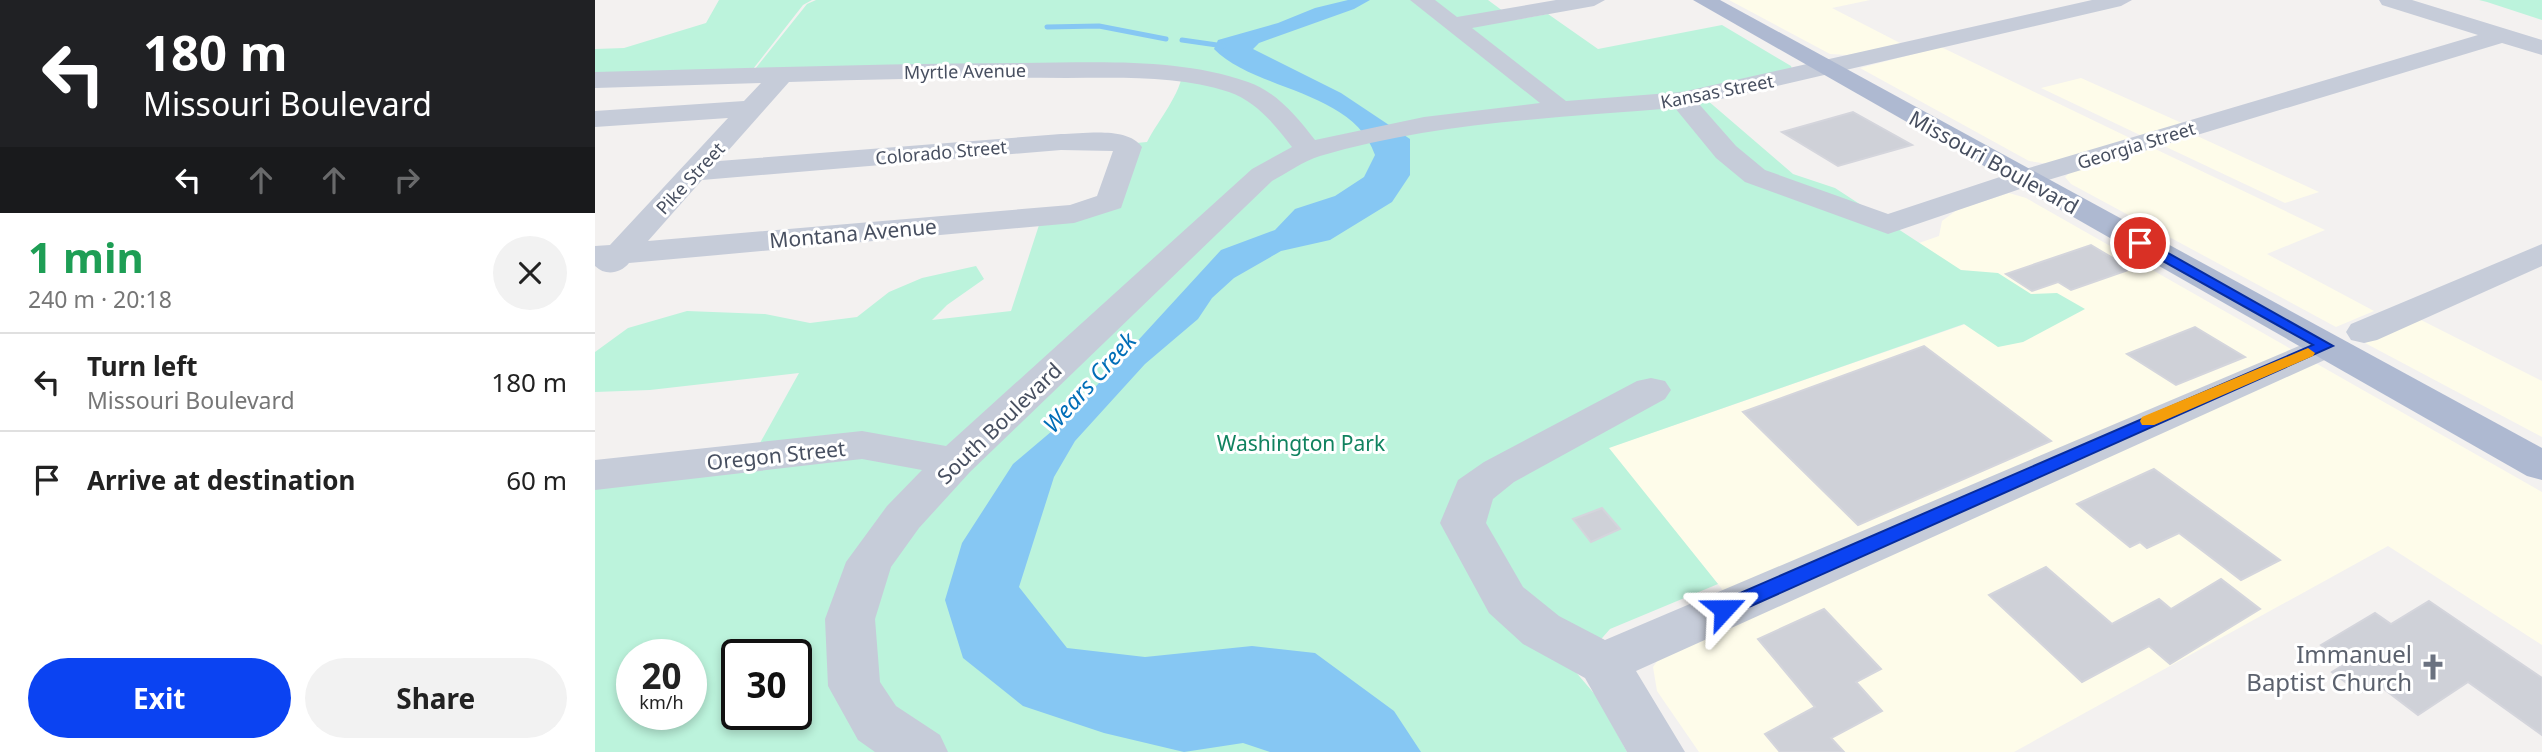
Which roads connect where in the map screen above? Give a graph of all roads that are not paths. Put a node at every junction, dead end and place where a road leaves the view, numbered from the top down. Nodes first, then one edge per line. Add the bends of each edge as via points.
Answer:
1 (1421, 0) edge
2 (1594, 0) edge
3 (1704, 0) edge
4 (2060, 0) edge
5 (2121, 0) edge
6 (2390, 0) edge
7 (2083, 9) junction
8 (1454, 24) junction
9 (2501, 36) junction
10 (2542, 48) edge
11 (1827, 68) junction
12 (783, 74) junction
13 (595, 80) edge
14 (1682, 100) junction
15 (755, 108) junction
16 (1556, 110) junction
17 (595, 119) edge
18 (1324, 147) junction
19 (697, 172) junction
20 (2025, 178) junction
21 (1110, 202) joint
22 (2542, 254) edge
23 (607, 255) edge
24 (595, 280) edge
25 (2345, 339) junction
26 (1651, 390) dead end
27 (955, 463) junction
28 (2542, 466) edge
29 (595, 475) edge
30 (1603, 663) junction
31 (920, 752) edge
32 (1657, 752) edge

1 - 8 street
2 - 8 street
3 - 11 main road, Missouri Boulevard
4 - 7 street
5 - 7 street, Kansas Street
6 - 9 street
7 - 11 street, Kansas Street
8 - 16 street via 1553,101
9 - 10 street
9 - 20 street, Georgia Street
11 - 14 street, Kansas Street
11 - 20 main road, Missouri Boulevard
12 - 13 street, Myrtle Avenue
12 - 15 street, Pike Street
12 - 18 street, Myrtle Avenue via 988,69 1201,78 1241,88
14 - 16 street, Kansas Street
14 - 20 street, Georgia Street via 1726,152 1755,176 1888,225
15 - 17 street
15 - 19 street, Pike Street
16 - 18 street, Kansas Street via 1425,125
18 - 27 street, South Boulevard via 1262,174
19 - 21 street, Colorado Street via 1062,142 1115,142 1128,148
19 - 23 street, Pike Street
20 - 25 main road, Missouri Boulevard
21 - 23 street, Montana Avenue via 1074,214
22 - 25 street
23 - 24 street, Pike Street
25 - 28 main road, Missouri Boulevard
25 - 30 street
26 - 30 street via 1473,491 1463,523 1506,600 1541,630
27 - 29 street, Oregon Street via 862,445
27 - 31 street, South Boulevard via 903,517 869,562 850,619 854,686 877,723
30 - 32 street

